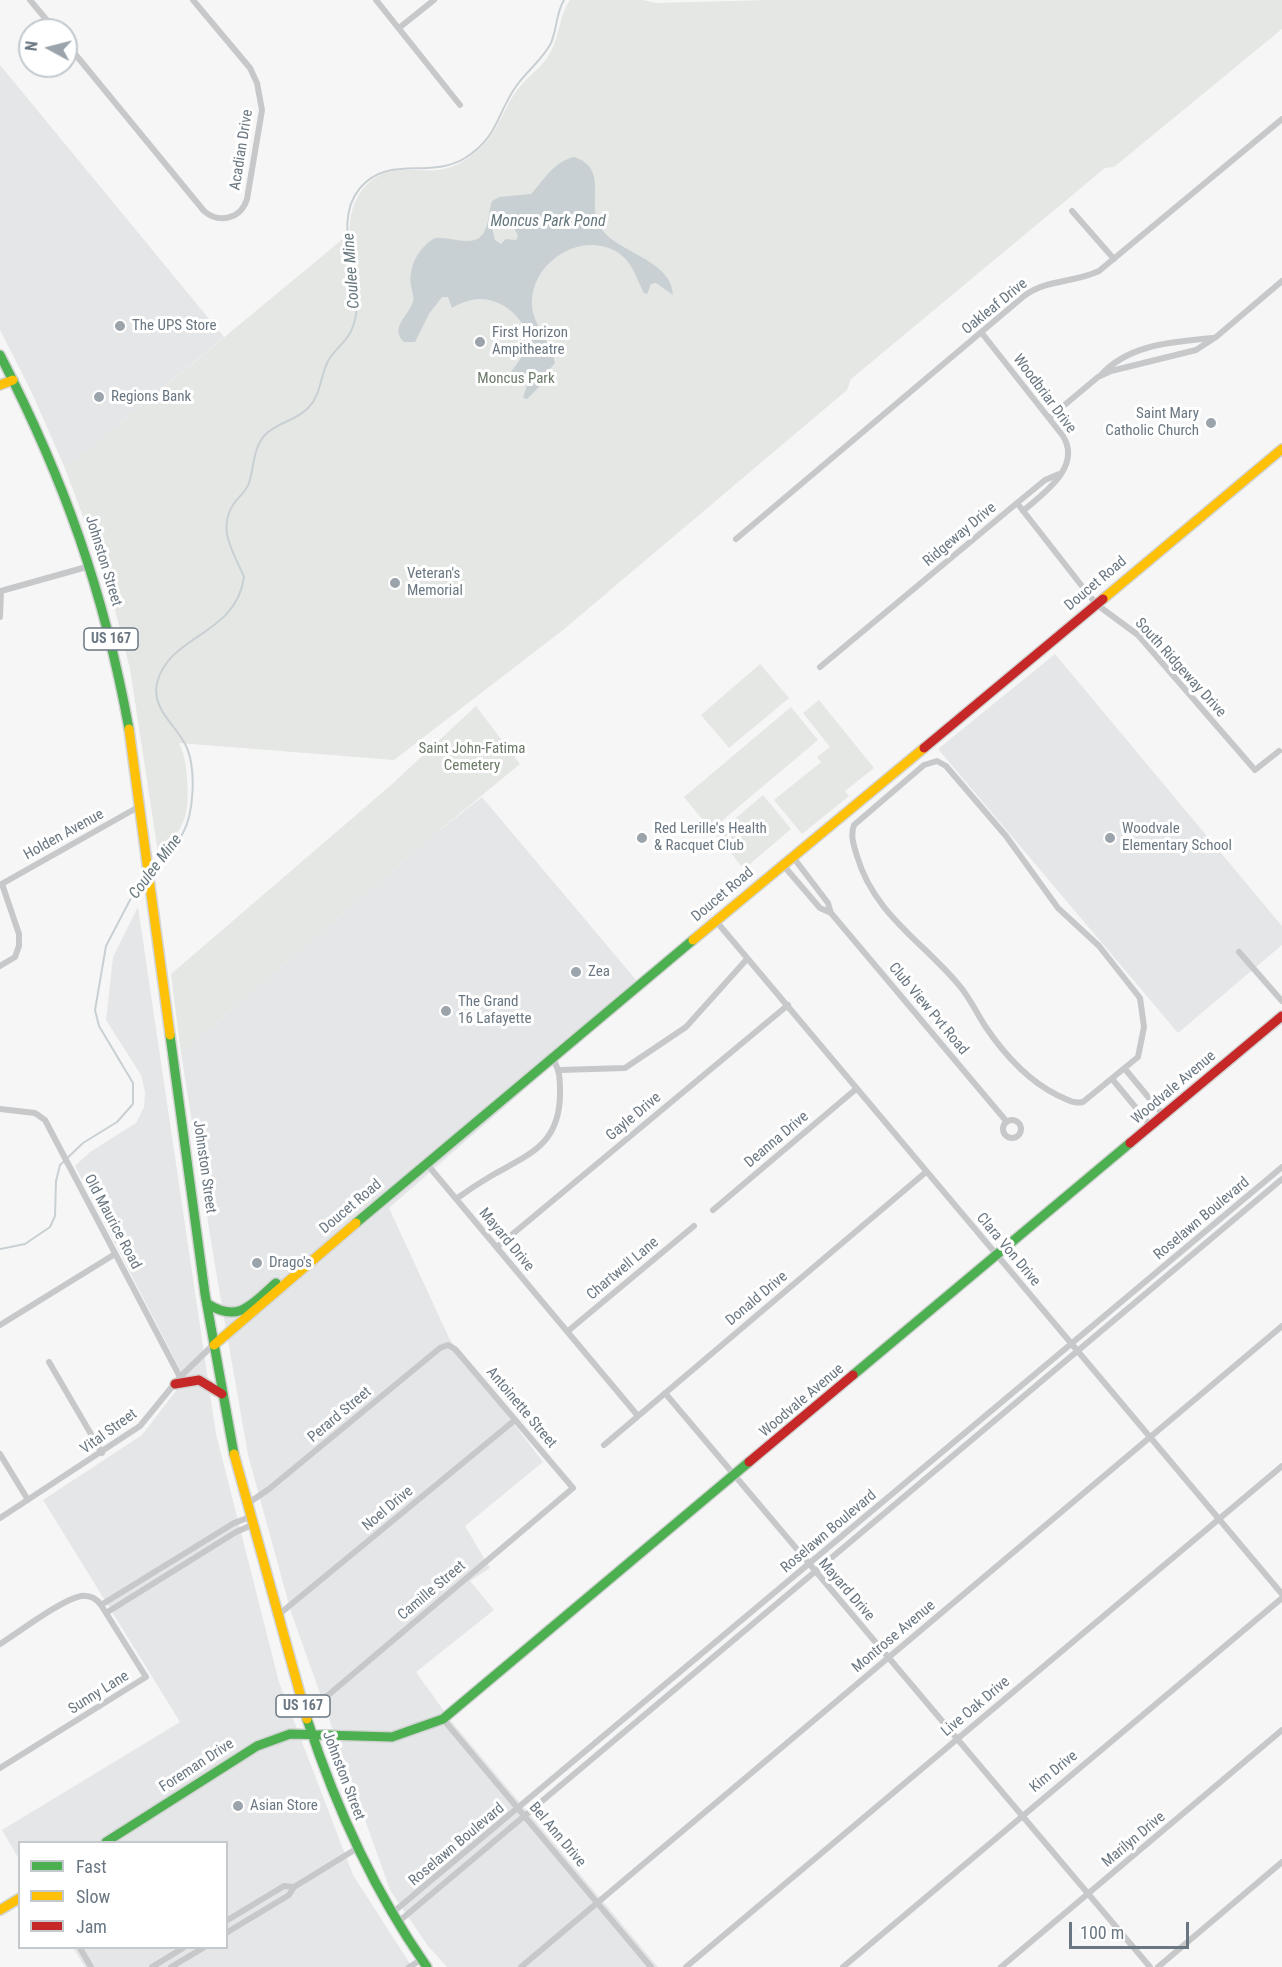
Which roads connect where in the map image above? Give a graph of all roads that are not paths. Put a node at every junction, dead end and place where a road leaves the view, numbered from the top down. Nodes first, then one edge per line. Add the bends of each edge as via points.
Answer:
1 (30, 0) edge
2 (193, 0) edge
3 (376, 0) edge
4 (434, 0) edge
5 (45, 18) edge
6 (399, 28) junction
7 (78, 58) edge
8 (460, 105) dead end
9 (1282, 119) edge
10 (1072, 211) dead end
11 (1114, 259) junction
12 (1282, 281) edge
13 (981, 332) junction
14 (1216, 337) junction
15 (0, 355) edge
16 (1098, 377) junction
17 (13, 380) junction
18 (0, 385) edge
19 (1049, 418) junction
20 (1282, 449) edge
21 (1059, 474) junction
22 (1017, 503) junction
23 (1023, 511) junction
24 (736, 539) dead end
25 (90, 566) junction
26 (1096, 604) junction
27 (0, 617) edge
28 (820, 667) dead end
29 (1279, 750) dead end
30 (140, 806) junction
31 (842, 815) junction
32 (852, 828) junction
33 (793, 857) junction
34 (783, 865) junction
35 (1, 885) edge
36 (831, 913) junction
37 (716, 921) junction
38 (1239, 952) dead end
39 (747, 959) junction
40 (0, 966) edge
41 (1282, 1001) edge
42 (788, 1005) junction
43 (1282, 1016) edge
44 (552, 1058) junction
45 (1125, 1069) junction
46 (560, 1070) junction
47 (1113, 1080) junction
48 (856, 1089) junction
49 (0, 1109) edge
50 (1164, 1116) junction
51 (1007, 1122) dead end
52 (1152, 1126) junction
53 (426, 1163) junction
54 (1282, 1167) edge
55 (926, 1172) junction
56 (1282, 1179) edge
57 (384, 1199) junction
58 (456, 1199) junction
59 (713, 1210) dead end
60 (1218, 1221) junction
61 (694, 1226) dead end
62 (1224, 1228) junction
63 (497, 1248) junction
64 (115, 1254) junction
65 (998, 1256) junction
66 (1147, 1281) junction
67 (1153, 1288) junction
68 (208, 1304) junction
69 (0, 1325) edge
70 (1282, 1326) edge
71 (568, 1331) junction
72 (1071, 1344) junction
73 (214, 1345) junction
74 (448, 1346) joint
75 (1077, 1351) junction
76 (49, 1362) dead end
77 (178, 1380) junction
78 (665, 1393) junction
79 (222, 1394) junction
80 (1000, 1404) junction
81 (1006, 1411) junction
82 (638, 1416) junction
83 (515, 1420) junction
84 (1150, 1438) junction
85 (604, 1445) dead end
86 (102, 1453) junction
87 (0, 1454) edge
88 (940, 1455) junction
89 (946, 1462) junction
90 (1282, 1466) edge
91 (734, 1477) junction
92 (573, 1488) joint
93 (28, 1500) junction
94 (246, 1504) junction
95 (877, 1508) junction
96 (883, 1515) junction
97 (0, 1518) edge
98 (1219, 1518) junction
99 (251, 1521) junction
100 (167, 1564) junction
101 (808, 1565) junction
102 (172, 1572) junction
103 (815, 1572) junction
104 (1282, 1596) edge
105 (101, 1605) junction
106 (106, 1613) junction
107 (277, 1617) junction
108 (732, 1629) junction
109 (738, 1636) junction
110 (0, 1644) edge
111 (888, 1657) junction
112 (664, 1687) junction
113 (670, 1694) junction
114 (303, 1707) junction
115 (443, 1719) junction
116 (1282, 1730) edge
117 (311, 1734) junction
118 (956, 1739) junction
119 (594, 1746) junction
120 (600, 1753) junction
121 (0, 1768) edge
122 (519, 1809) junction
123 (1023, 1814) junction
124 (525, 1816) junction
125 (108, 1841) edge
126 (356, 1848) junction
127 (1282, 1862) edge
128 (436, 1878) junction
129 (442, 1886) junction
130 (294, 1887) junction
131 (1089, 1894) junction
132 (18, 1899) edge
133 (597, 1902) junction
134 (0, 1910) edge
135 (392, 1914) junction
136 (228, 1920) edge
137 (397, 1923) junction
138 (228, 1932) edge
139 (81, 1949) edge
140 (180, 1949) edge
141 (199, 1949) edge
142 (424, 1963) edge
143 (91, 1967) edge
144 (152, 1967) edge
145 (171, 1967) edge
146 (409, 1967) edge
147 (521, 1967) edge
148 (651, 1967) edge
149 (686, 1967) edge
150 (843, 1967) edge
151 (1001, 1967) edge
152 (1150, 1967) edge
153 (1158, 1967) edge

1 - 5 street
2 - 7 street, Acadian Drive via 250,68 261,98 247,199 233,217 217,218 204,211
3 - 6 street
4 - 6 street
6 - 8 street
9 - 11 street, Oakleaf Drive
10 - 11 street
11 - 13 street, Oakleaf Drive via 1084,277 1036,288
12 - 14 street
13 - 19 street, Woodbriar Drive
13 - 24 street, Oakleaf Drive
14 - 16 street via 1185,354
14 - 16 street via 1131,352
15 - 17 street, Johnston Street / US 167
16 - 19 street
17 - 18 street
17 - 25 street, Johnston Street / US 167 via 65,495
19 - 21 street, Woodbriar Drive via 1069,449 1067,463
20 - 26 street, Doucet Road
21 - 22 street via 1045,480
21 - 23 street, Woodbriar Drive
22 - 23 street, Ridgeway Drive
22 - 28 street, Ridgeway Drive
23 - 26 street, Ridgeway Drive
25 - 27 street via 1,591
25 - 30 street, Johnston Street / US 167 via 113,647
26 - 29 street, South Ridgeway Drive via 1138,635 1256,771
26 - 31 street, Doucet Road
30 - 35 street, Holden Avenue
30 - 68 street, Johnston Street / US 167
31 - 32 street
31 - 33 street, Doucet Road
32 - 45 street via 924,765 937,761 946,766 1006,836 1058,908 1099,946 1137,992 1142,1011 1142,1043 1138,1057
32 - 47 street via 862,872 872,892 910,938 958,983 986,1028 1025,1075 1079,1103
33 - 34 street, Doucet Road
33 - 36 street, Club View Pvt Road via 828,903
34 - 36 street, Club View Pvt Road via 820,908
34 - 37 street, Doucet Road
35 - 40 street via 19,934 19,946 15,957
36 - 51 street, Club View Pvt Road
37 - 39 street, Clara Von Drive
37 - 44 street, Doucet Road
38 - 41 street
39 - 42 street, Clara Von Drive
39 - 46 street via 686,1027 625,1068
42 - 48 street, Clara Von Drive
42 - 63 street, Gayle Drive
43 - 50 street, Woodvale Avenue
44 - 46 street
44 - 53 street, Doucet Road
45 - 47 street
45 - 50 street
46 - 58 street via 560,1108 556,1123 540,1147
47 - 52 street
48 - 55 street, Clara Von Drive
48 - 59 street, Deanna Drive
49 - 64 street, Old Maurice Road via 41,1115
50 - 52 street, Woodvale Avenue
52 - 65 street, Woodvale Avenue
53 - 57 street, Doucet Road
53 - 58 street, Mayard Drive
54 - 60 street, Roselawn Boulevard
55 - 65 street, Clara Von Drive
55 - 78 street, Donald Drive
56 - 62 street, Roselawn Boulevard
57 - 68 street via 363,1211 239,1314 226,1314
57 - 73 street, Doucet Road
58 - 63 street, Mayard Drive
60 - 62 street
60 - 66 street, Roselawn Boulevard
61 - 71 street, Chartwell Lane
62 - 67 street, Roselawn Boulevard
63 - 71 street, Mayard Drive
64 - 69 street
64 - 77 street, Old Maurice Road
65 - 72 street, Clara Von Drive
65 - 91 street, Woodvale Avenue
66 - 67 street
66 - 72 street, Roselawn Boulevard
67 - 75 street, Roselawn Boulevard
68 - 73 street, Johnston Street / US 167
70 - 84 street, Montrose Avenue
71 - 82 street, Mayard Drive
72 - 75 street, Clara Von Drive
72 - 80 street, Roselawn Boulevard
73 - 77 street, Vital Street
73 - 79 street, Johnston Street / US 167
74 - 83 street, Antoinette Street via 455,1349
74 - 94 street, Perard Street via 440,1348
75 - 81 street, Roselawn Boulevard
75 - 84 street, Clara Von Drive
76 - 86 street
77 - 79 street via 200,1380
77 - 86 street, Vital Street via 140,1426
78 - 82 street, Donald Drive
78 - 91 street, Mayard Drive
79 - 94 street, Johnston Street / US 167
80 - 81 street
80 - 88 street, Roselawn Boulevard
81 - 89 street, Roselawn Boulevard
82 - 85 street, Donald Drive
83 - 92 street, Antoinette Street
83 - 107 street, Noel Drive
84 - 98 street, Clara Von Drive
84 - 111 street, Montrose Avenue
86 - 93 street, Vital Street
87 - 93 street
88 - 89 street
88 - 95 street, Roselawn Boulevard
89 - 96 street, Roselawn Boulevard
90 - 98 street, Live Oak Drive
91 - 101 street, Mayard Drive
91 - 115 street, Woodvale Avenue
92 - 114 street, Camille Street via 320,1702
93 - 97 street, Vital Street
94 - 99 street, Johnston Street / US 167
95 - 96 street
95 - 101 street, Roselawn Boulevard
96 - 103 street, Roselawn Boulevard
98 - 104 street, Clara Von Drive
98 - 118 street, Live Oak Drive
99 - 100 street via 234,1523
99 - 102 street
99 - 107 street, Johnston Street / US 167
100 - 102 street
100 - 105 street
101 - 103 street, Mayard Drive
101 - 108 street, Roselawn Boulevard
102 - 106 street
103 - 109 street, Roselawn Boulevard
103 - 111 street, Mayard Drive
104 - 123 street, Kim Drive
105 - 106 street
105 - 110 street via 90,1596 75,1598
106 - 121 street, Sunny Lane via 146,1677
107 - 114 street, Johnston Street / US 167
108 - 109 street
108 - 112 street, Roselawn Boulevard
109 - 113 street, Roselawn Boulevard
111 - 118 street, Mayard Drive
111 - 133 street, Montrose Avenue
112 - 113 street
112 - 119 street, Roselawn Boulevard
113 - 120 street, Roselawn Boulevard
114 - 117 street, Johnston Street / US 167
115 - 117 street, Woodvale Avenue via 392,1737
115 - 122 street, Bel Ann Drive
116 - 131 street, Marilyn Drive
117 - 125 street, Foreman Drive via 290,1734 262,1743
117 - 126 street, Johnston Street / US 167
118 - 123 street, Mayard Drive
118 - 149 street, Live Oak Drive
119 - 120 street
119 - 122 street, Roselawn Boulevard
120 - 124 street, Roselawn Boulevard
122 - 124 street, Bel Ann Drive
122 - 128 street, Roselawn Boulevard
123 - 131 street, Mayard Drive
123 - 150 street, Kim Drive
124 - 129 street, Roselawn Boulevard
124 - 133 street, Bel Ann Drive
126 - 130 street
126 - 135 street, Johnston Street / US 167
127 - 153 street
128 - 129 street
128 - 135 street, Roselawn Boulevard
129 - 137 street, Roselawn Boulevard
130 - 136 street via 284,1886
130 - 138 street
131 - 151 street, Marilyn Drive
131 - 152 street, Mayard Drive
132 - 134 street
133 - 147 street, Montrose Avenue
133 - 148 street, Bel Ann Drive
135 - 137 street, Johnston Street / US 167
137 - 142 street, Johnston Street / US 167
139 - 143 street
140 - 144 street
141 - 145 street
142 - 146 street

